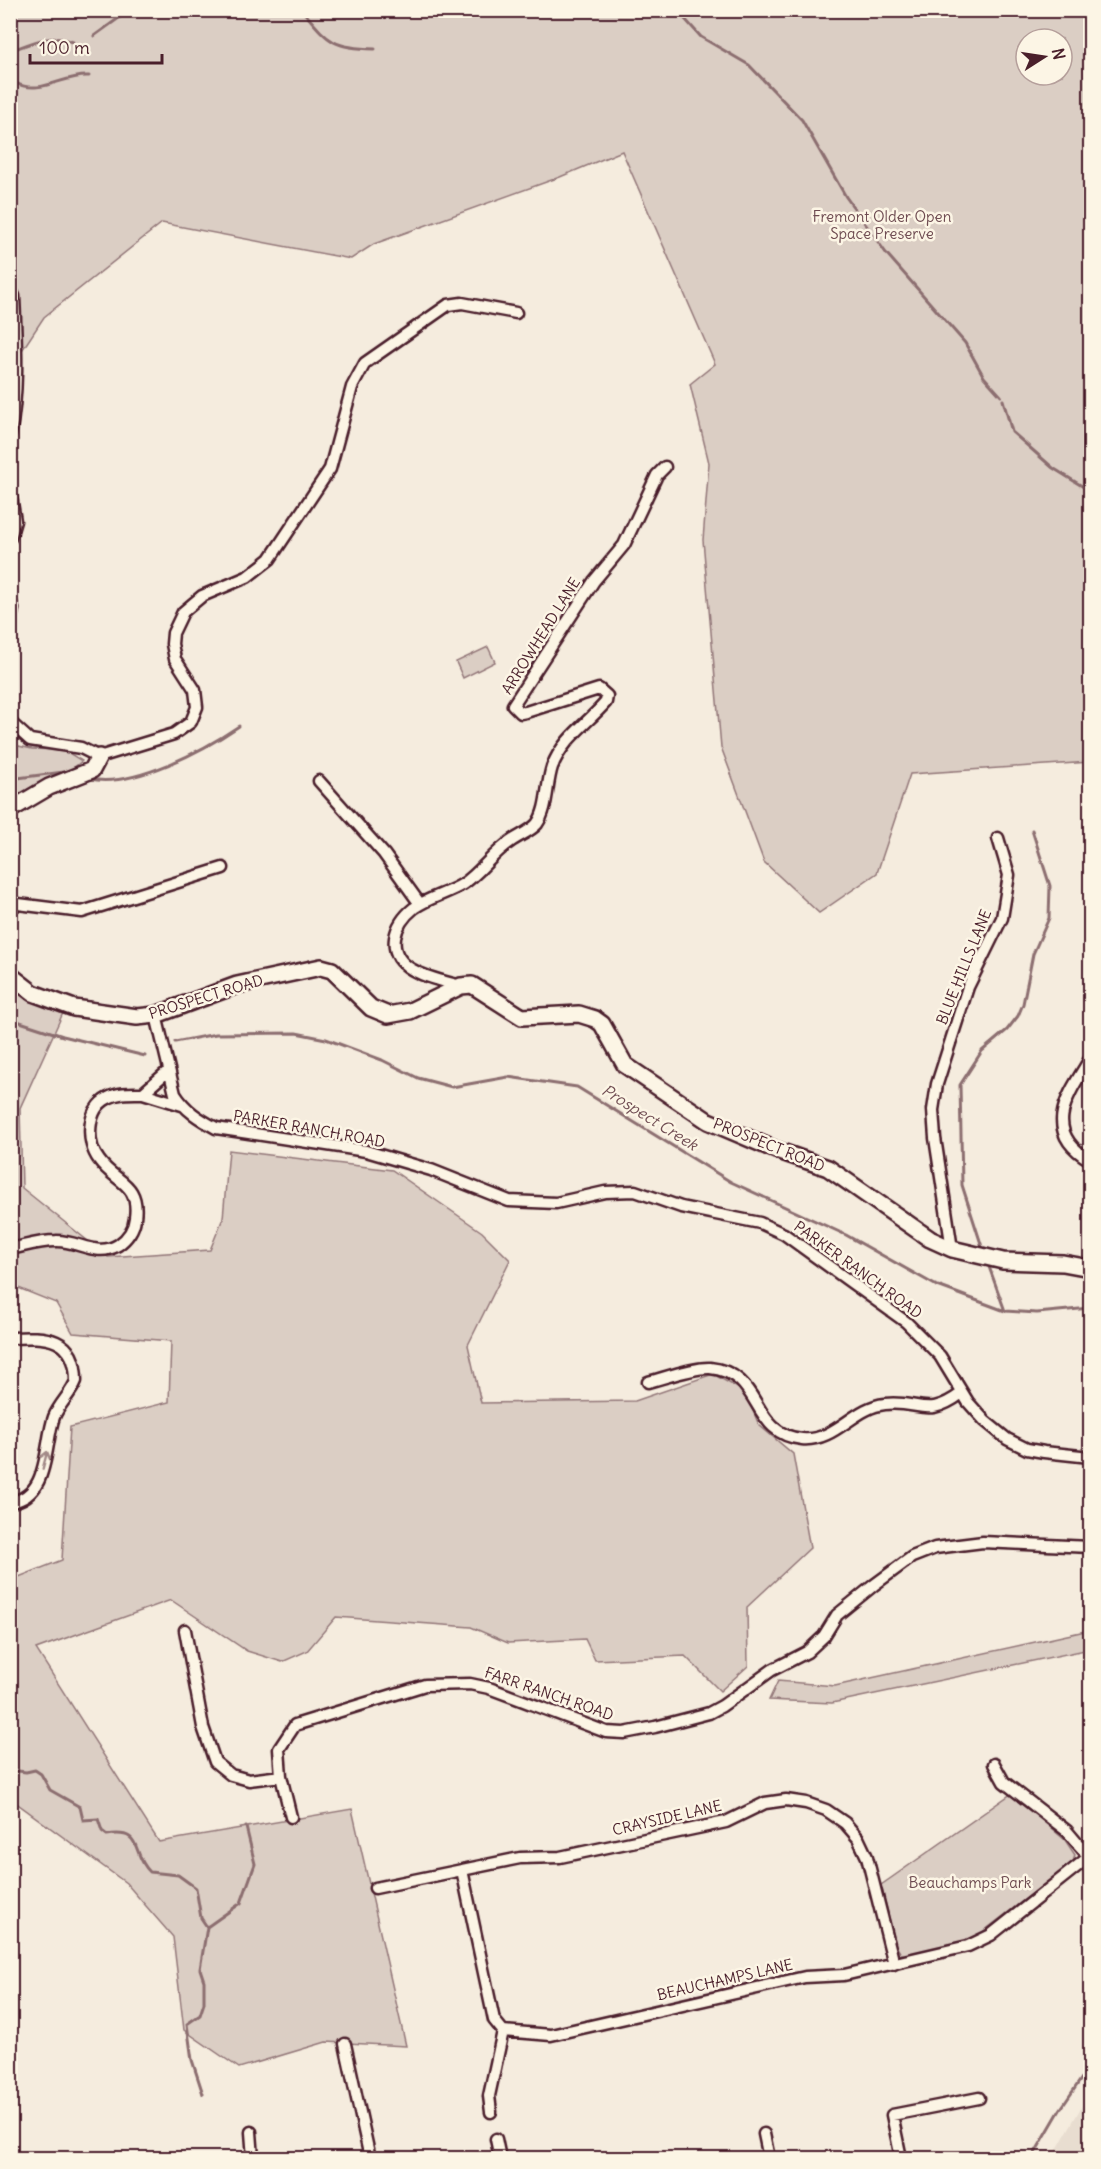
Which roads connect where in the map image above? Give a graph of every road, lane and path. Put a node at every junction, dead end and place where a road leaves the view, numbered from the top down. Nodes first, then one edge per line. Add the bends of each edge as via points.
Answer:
1 (10, 288) edge
2 (516, 313) dead end
3 (10, 435) edge
4 (665, 467) dead end
5 (10, 490) edge
6 (10, 538) edge
7 (10, 600) edge
8 (10, 622) edge
9 (10, 722) edge
10 (99, 757) junction
11 (319, 781) dead end
12 (10, 810) edge
13 (998, 838) dead end
14 (223, 868) dead end
15 (10, 903) edge
16 (420, 904) junction
17 (10, 975) edge
18 (461, 986) junction
19 (156, 1015) junction
20 (1090, 1059) edge
21 (168, 1071) junction
22 (143, 1093) junction
23 (182, 1105) junction
24 (1090, 1160) edge
25 (10, 1249) edge
26 (952, 1249) junction
27 (1090, 1268) edge
28 (10, 1338) edge
29 (648, 1382) dead end
30 (962, 1393) junction
31 (1090, 1457) edge
32 (10, 1502) edge
33 (1090, 1547) edge
34 (185, 1630) dead end
35 (994, 1764) dead end
36 (281, 1776) junction
37 (291, 1817) dead end
38 (1090, 1856) edge
39 (462, 1870) junction
40 (375, 1888) dead end
41 (894, 1964) junction
42 (503, 2031) junction
43 (345, 2044) dead end
44 (979, 2098) dead end
45 (491, 2112) dead end
46 (252, 2132) dead end
47 (764, 2134) dead end
48 (496, 2139) dead end
49 (253, 2158) edge
50 (370, 2158) edge
51 (500, 2158) edge
52 (769, 2158) edge
53 (901, 2158) edge

1 - 3 street via 14,296 16,355 15,409
2 - 10 street via 462,303 448,305 365,363 352,387 330,469 270,559 247,577 202,596 183,612 172,644 175,659 195,690 197,707 190,722 174,734
4 - 16 street, ARROWHEAD LANE via 657,475 624,545 594,581 513,705 520,713 526,712 599,688 605,691 606,702 568,737 559,752 543,814 536,826 508,843 463,884
5 - 6 street via 15,521
7 - 8 street
9 - 10 street via 30,740 81,748
10 - 12 street via 92,770
11 - 16 street via 384,854
13 - 26 street, BLUE HILLS LANE via 1009,875 1002,918 968,987 937,1084 933,1110
14 - 15 street via 82,912
16 - 18 street, ARROWHEAD LANE via 400,922 394,946 396,955 425,976
17 - 19 street, PROSPECT ROAD via 33,993 74,1008 131,1016
18 - 19 street, PROSPECT ROAD via 410,1011 388,1015 371,1008 332,970 321,967 237,985
18 - 26 street, PROSPECT ROAD via 472,985 522,1017 579,1014 594,1019 602,1024 626,1065 708,1121 828,1168 930,1239
19 - 21 street, PARKER RANCH ROAD
20 - 24 street via 1064,1104 1062,1117 1071,1147
21 - 22 street
21 - 23 street, PARKER RANCH ROAD
22 - 23 street, PARKER RANCH ROAD
22 - 25 street via 123,1093 106,1099 90,1125 91,1144 99,1161 133,1195 135,1221 128,1235 111,1248 86,1249 58,1240
23 - 30 street, PARKER RANCH ROAD via 216,1128 366,1151 431,1170 509,1201 556,1203 605,1192 635,1191 681,1207 760,1223 801,1245 906,1322 940,1356
26 - 27 street, PROSPECT ROAD via 1002,1261
32 -> 28 street via 29,1494 39,1482 54,1416 76,1382 72,1360 54,1340 42,1336
29 - 30 street via 707,1368 727,1371 741,1379 764,1418 776,1430 801,1439 828,1434 883,1404 923,1409 939,1406
30 - 31 street, PARKER RANCH ROAD via 985,1421 1007,1439 1027,1449
33 - 36 street, FARR RANCH ROAD via 983,1542 935,1548 912,1557 837,1615 824,1636 807,1652 772,1670 709,1713 624,1732 606,1732 471,1684 425,1685 295,1725 279,1749
34 - 36 street via 203,1727 215,1762 231,1775 249,1780
35 - 38 street via 1004,1782 1067,1831
36 - 37 street, FARR RANCH ROAD
38 - 41 street, BEAUCHAMPS LANE via 991,1935 968,1946
39 - 40 street, CRAYSIDE LANE
39 - 41 street, CRAYSIDE LANE via 520,1858 560,1857 726,1822 765,1803 806,1803 826,1810 858,1838 867,1857
39 - 42 street via 494,2020
41 - 42 street, BEAUCHAMPS LANE via 844,1976 805,1977 551,2034
42 - 45 street via 489,2096
43 - 50 street
44 - 53 street via 892,2115
46 - 49 street
47 - 52 street
48 - 51 street

